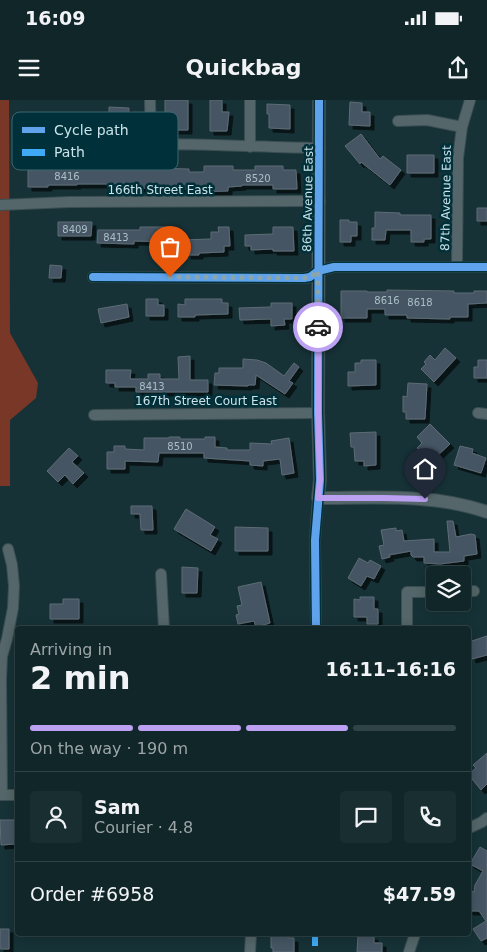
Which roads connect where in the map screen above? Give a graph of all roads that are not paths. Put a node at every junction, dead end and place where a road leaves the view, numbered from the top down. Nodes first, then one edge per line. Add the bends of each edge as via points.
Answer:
1 (250, 100) edge
2 (320, 100) edge
3 (470, 100) edge
4 (398, 122) dead end
5 (462, 126) junction
6 (178, 145) edge
7 (250, 147) junction
8 (320, 148) junction
9 (320, 201) junction
10 (0, 205) edge
11 (457, 267) junction
12 (487, 267) edge
13 (318, 271) junction
14 (93, 277) dead end
15 (318, 413) junction
16 (94, 415) dead end
17 (318, 498) junction
18 (487, 512) edge
19 (8, 549) dead end
20 (160, 574) dead end
21 (471, 591) edge
22 (474, 591) dead end
23 (426, 592) edge
24 (164, 626) edge
25 (316, 626) edge
26 (407, 626) edge
27 (1, 795) edge
28 (15, 795) edge
29 (487, 818) edge
30 (471, 827) edge
31 (250, 936) edge
32 (414, 936) edge
33 (250, 952) edge
34 (408, 952) edge

1 - 7 street
2 - 8 street, 86th Avenue East
3 - 5 street, 87th Avenue East
4 - 5 street via 427,120
5 - 11 street, 87th Avenue East via 458,158
6 - 7 street
7 - 8 street
8 - 9 street, 86th Avenue East
9 - 10 street, 166th Street East
9 - 13 street, 86th Avenue East
11 - 12 street
11 - 13 street via 334,267
13 - 14 street via 304,278
13 - 15 street, 86th Avenue East
15 - 16 street, 167th Street Court East
15 - 17 street, 86th Avenue East
17 - 18 street via 425,499
17 - 25 street, 86th Avenue East
19 - 27 street via 14,586 13,608 2,656
20 - 24 street
21 - 22 street
23 - 26 street via 407,592
27 - 28 street
29 - 30 street
31 - 33 street
32 - 34 street

